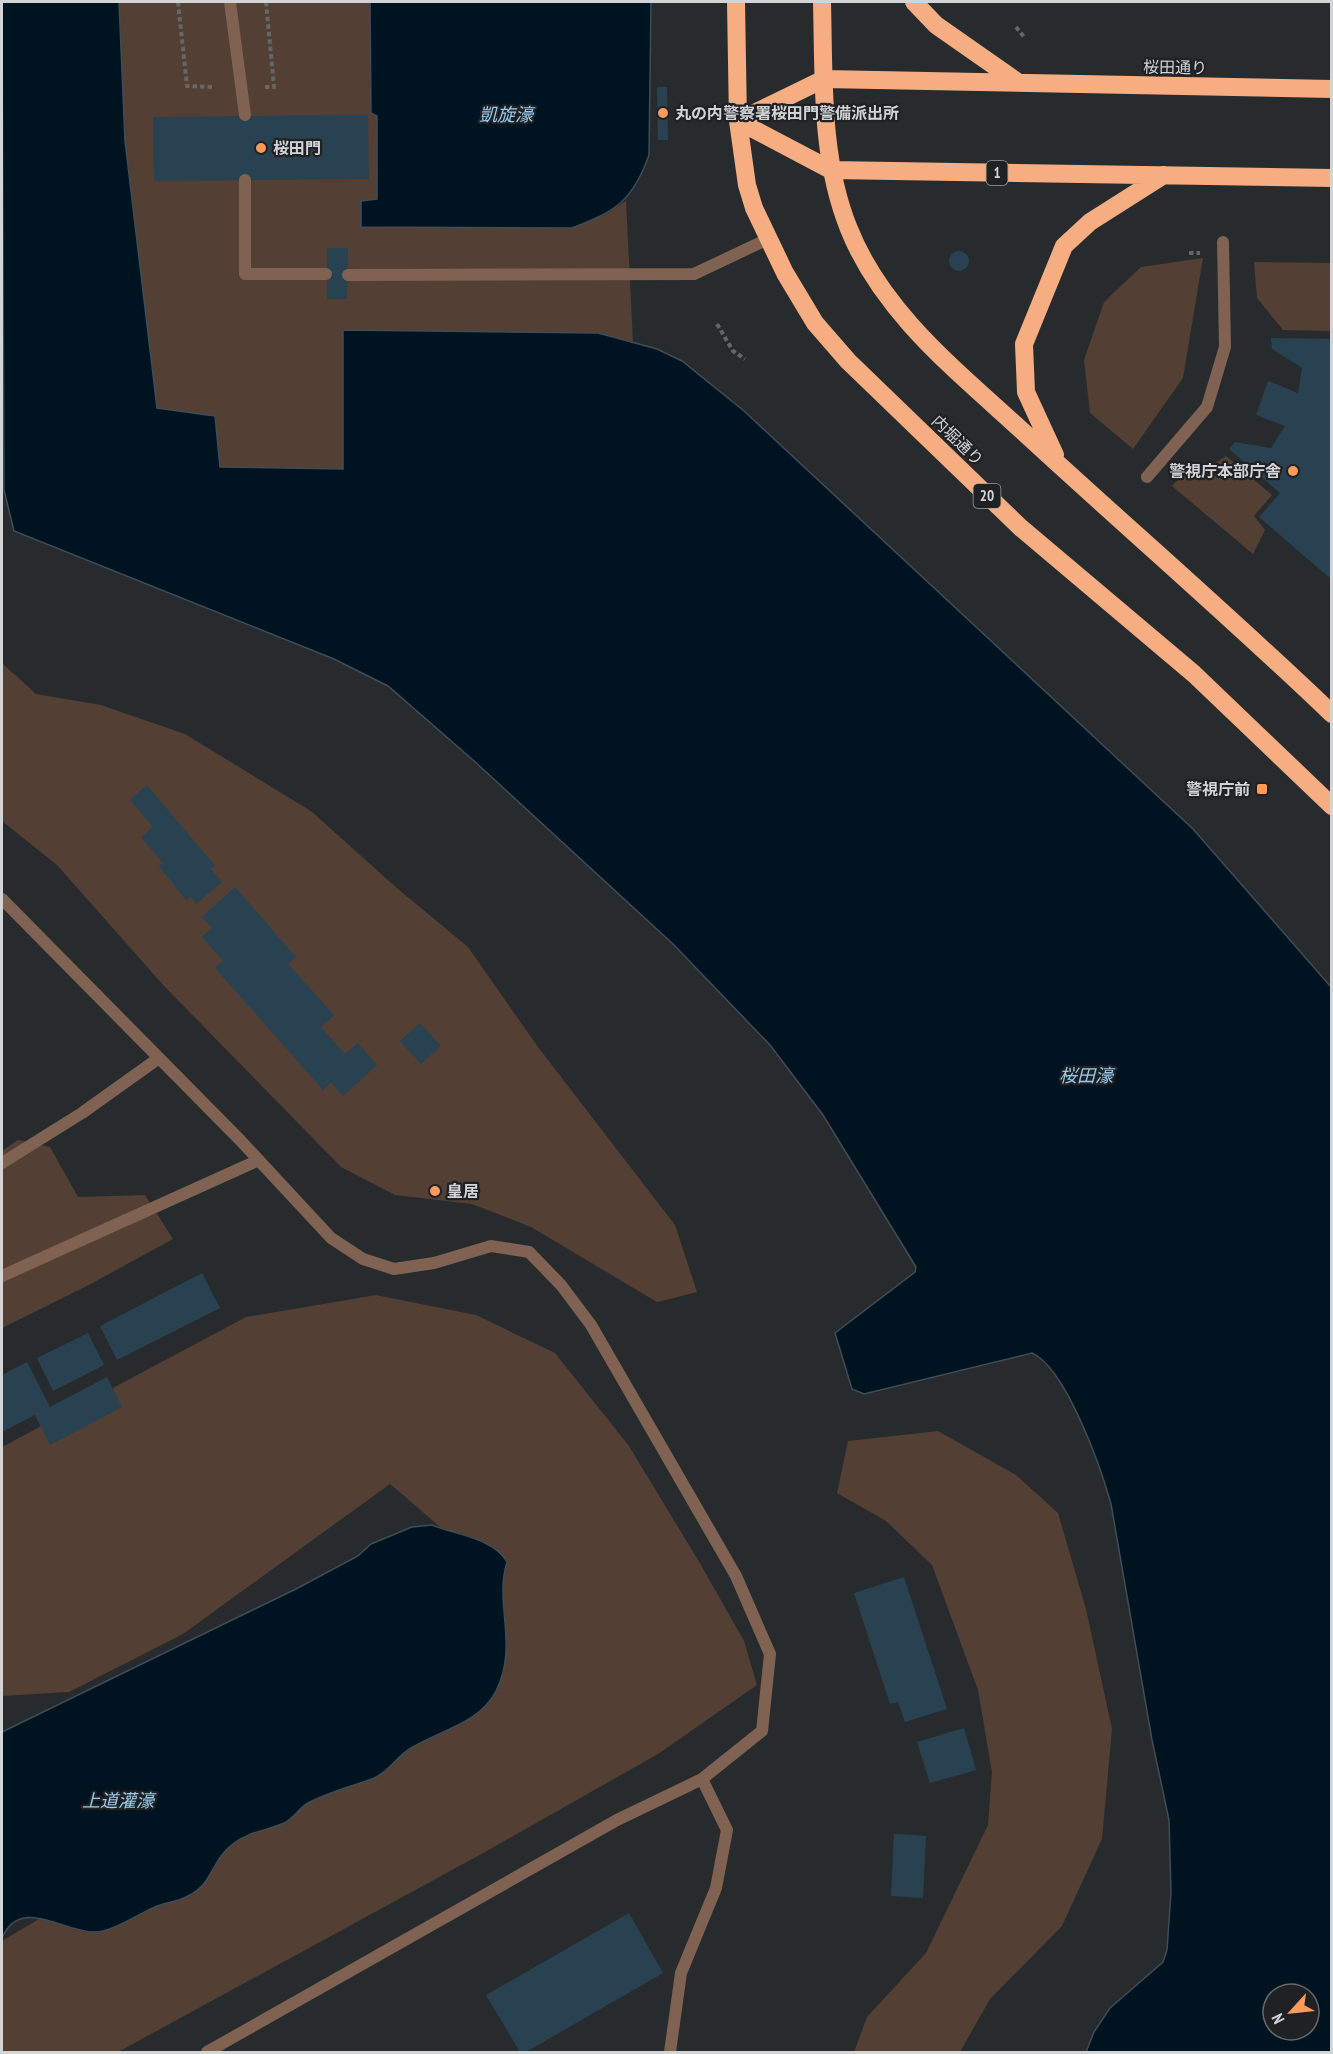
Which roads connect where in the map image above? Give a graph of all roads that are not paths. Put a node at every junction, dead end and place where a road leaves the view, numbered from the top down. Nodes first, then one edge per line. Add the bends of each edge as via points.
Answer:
1 (230, 2) edge
2 (736, 2) edge
3 (822, 2) edge
4 (914, 2) edge
5 (824, 79) junction
6 (1019, 83) junction
7 (1332, 88) edge
8 (245, 115) dead end
9 (738, 121) junction
10 (831, 170) junction
11 (1164, 175) junction
12 (1332, 178) edge
13 (244, 180) dead end
14 (768, 239) junction
15 (1224, 243) dead end
16 (326, 274) dead end
17 (348, 275) dead end
18 (1059, 465) junction
19 (1147, 477) dead end
20 (1332, 714) edge
21 (1332, 806) edge
22 (2, 899) edge
23 (159, 1058) junction
24 (259, 1160) junction
25 (2, 1163) edge
26 (2, 1276) edge
27 (702, 1779) junction
28 (207, 2052) edge
29 (670, 2052) edge

1 - 8 street
2 - 9 highway, 内堀通り
3 - 5 highway
4 - 6 highway via 936,26
5 - 6 highway, 桜田通り
5 - 9 highway
5 - 10 highway
6 - 7 highway, 桜田通り
9 - 10 highway, 1
9 - 14 highway, 内堀通り / 20 via 747,185
10 - 11 highway, 1
10 - 18 highway via 849,230 876,280 923,338
11 - 12 highway, 1
11 - 18 highway via 1090,222 1064,246 1024,344 1026,392
13 - 16 street via 245,274
14 - 17 street via 694,274
14 - 21 highway, 内堀通り / 20 via 795,292 848,361 1021,528 1194,674
15 - 19 street via 1225,347 1207,407
18 - 20 highway
22 - 23 street
23 - 24 street
23 - 25 street
24 - 26 street
24 - 27 street via 331,1238 363,1259 394,1269 434,1263 491,1246 529,1252 561,1285 591,1325 736,1576 770,1654 762,1731
27 - 28 street via 617,1820
27 - 29 street via 727,1830 716,1888 681,1973

